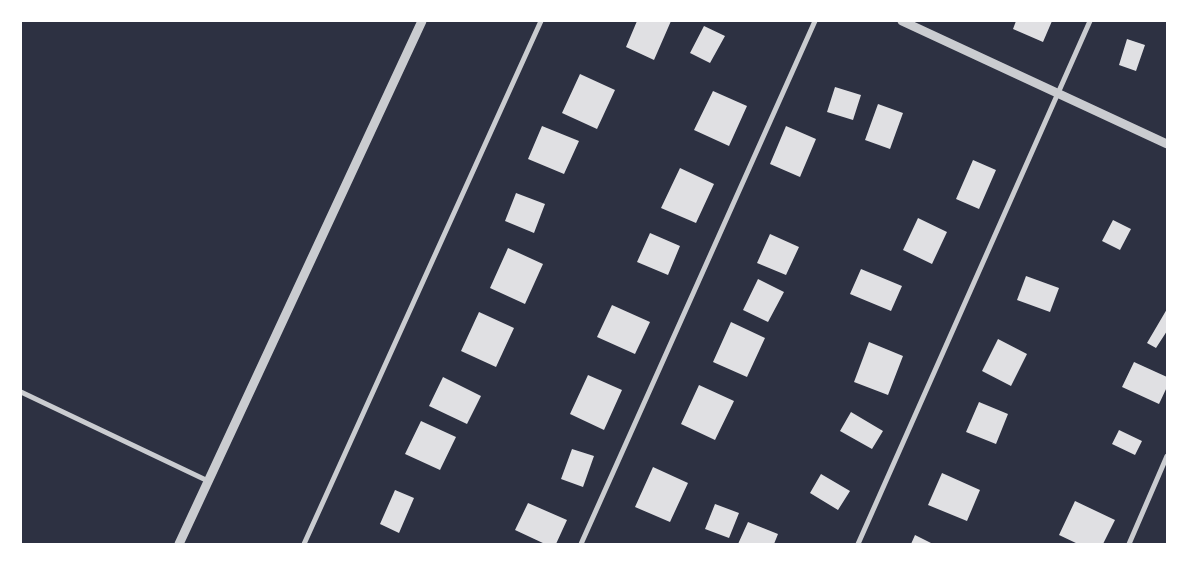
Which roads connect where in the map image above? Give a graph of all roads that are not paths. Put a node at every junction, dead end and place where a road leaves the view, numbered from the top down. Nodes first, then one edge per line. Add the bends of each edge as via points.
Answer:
1 (422, 21) edge
2 (541, 21) edge
3 (815, 21) edge
4 (902, 21) edge
5 (1090, 21) edge
6 (1058, 94) junction
7 (1167, 144) edge
8 (21, 392) edge
9 (1167, 456) edge
10 (208, 481) junction
11 (179, 544) edge
12 (304, 544) edge
13 (581, 544) edge
14 (858, 544) edge
15 (1129, 544) edge

1 - 10 street
2 - 12 street
3 - 13 street
4 - 6 street
5 - 6 street
6 - 7 street
6 - 14 street
8 - 10 street
9 - 15 street
10 - 11 street

